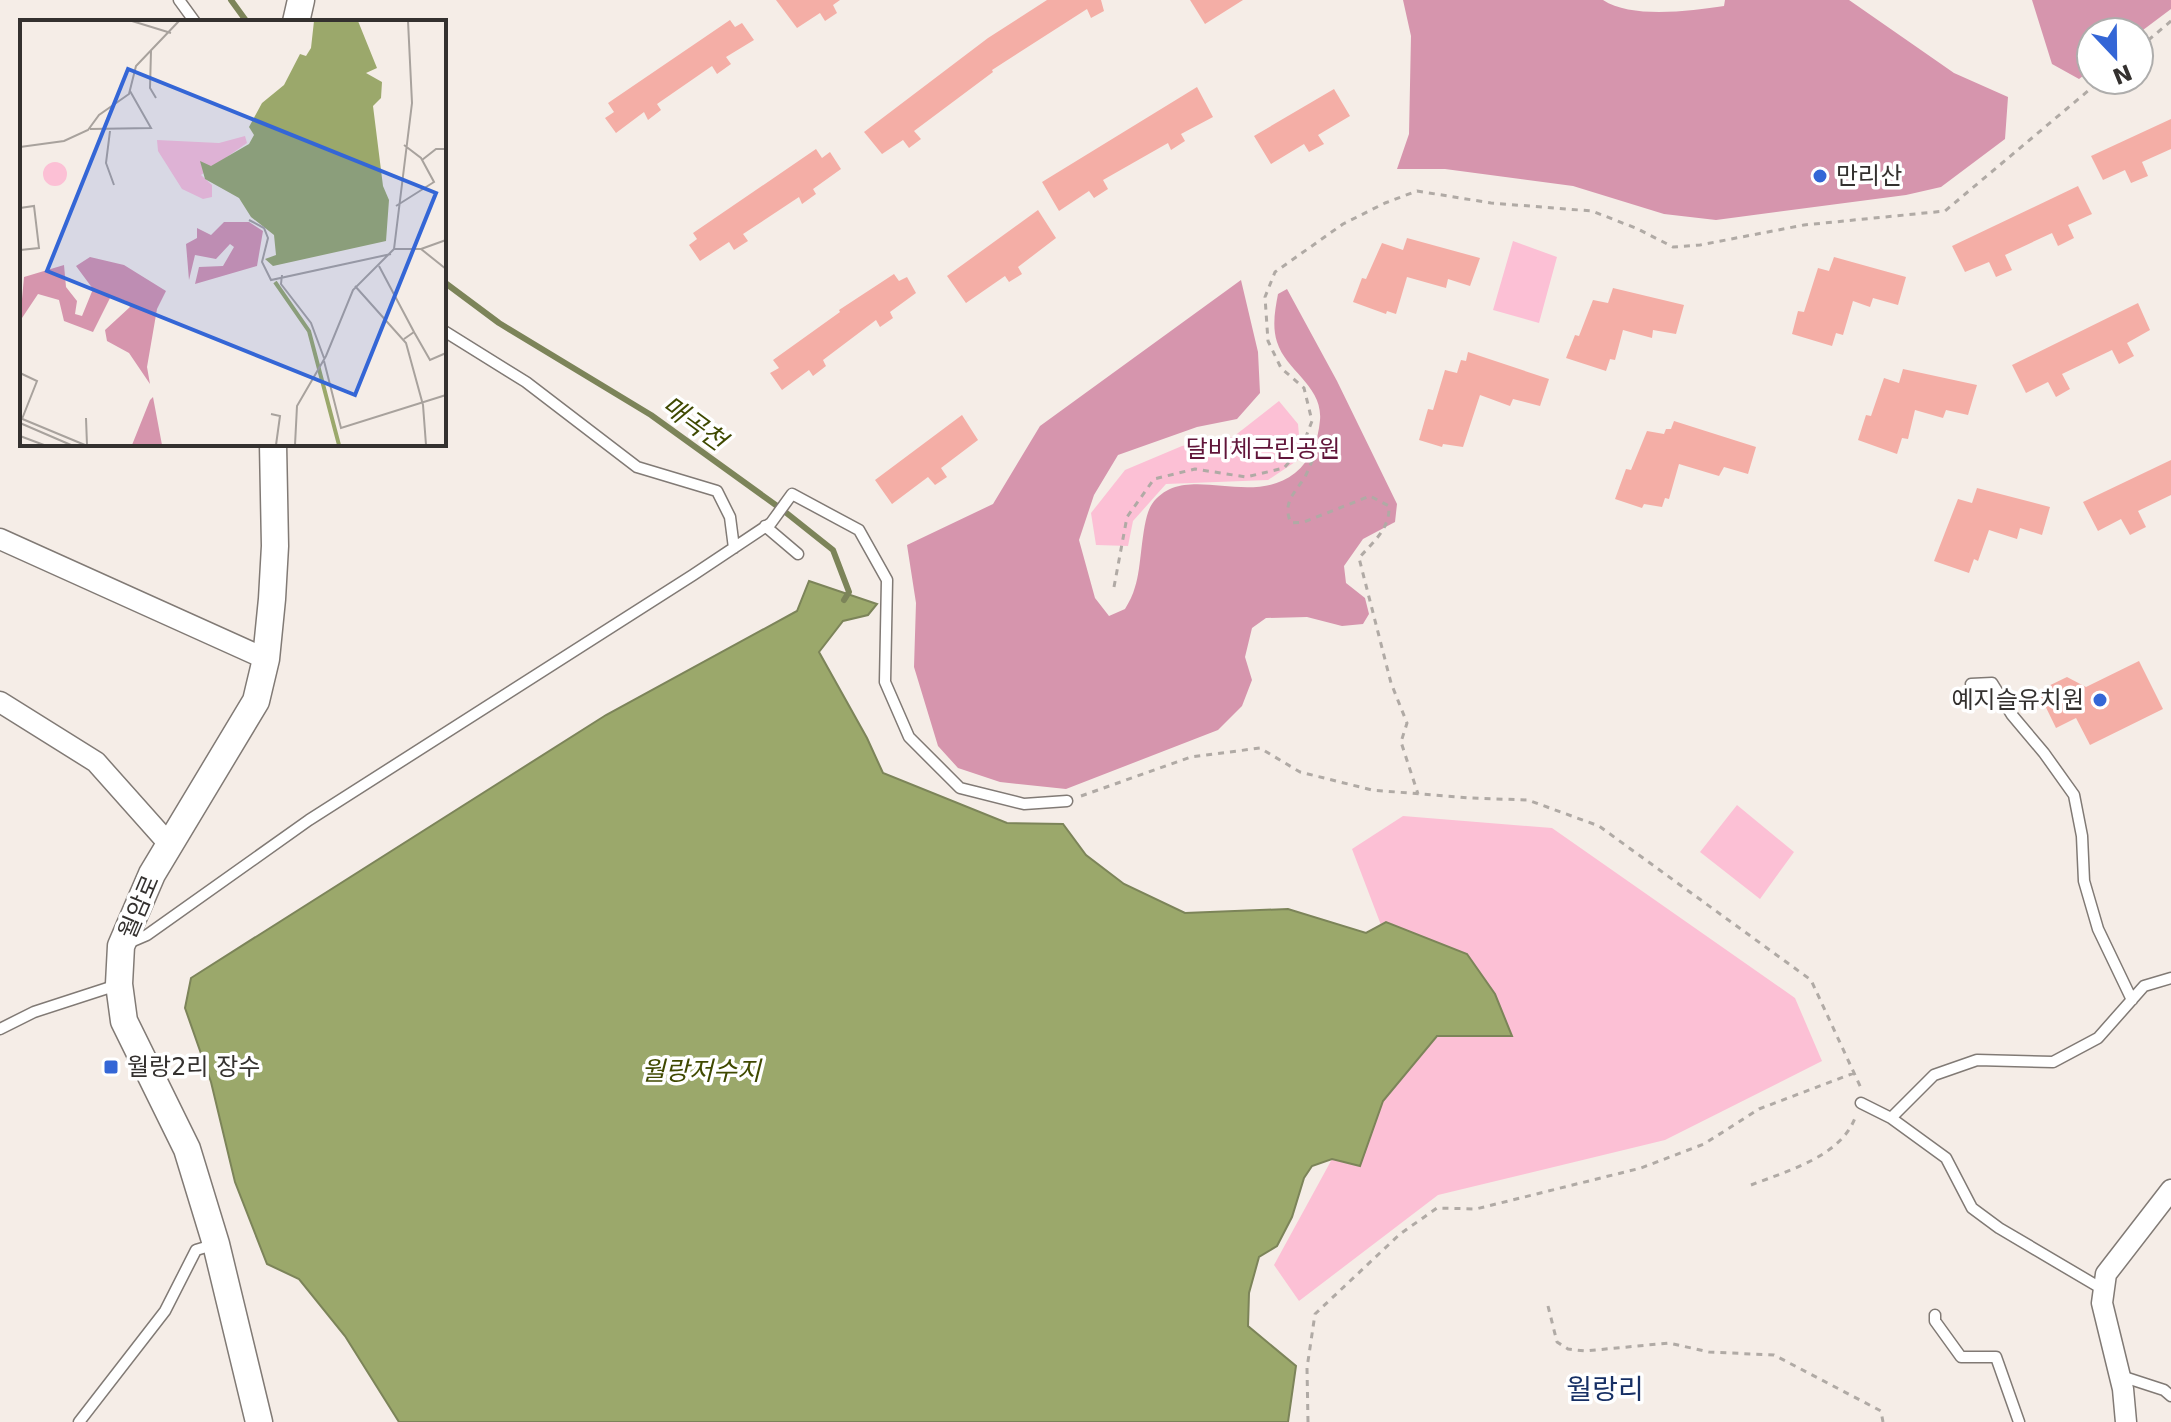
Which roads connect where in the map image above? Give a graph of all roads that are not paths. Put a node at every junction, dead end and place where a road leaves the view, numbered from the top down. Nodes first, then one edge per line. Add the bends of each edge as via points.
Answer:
1 (179, 0) edge
2 (301, 0) edge
3 (194, 20) edge
4 (296, 20) edge
5 (446, 332) edge
6 (273, 446) edge
7 (770, 522) junction
8 (0, 539) edge
9 (734, 548) junction
10 (798, 554) dead end
11 (266, 659) junction
12 (1971, 684) dead end
13 (0, 702) edge
14 (1067, 801) road end
15 (169, 844) junction
16 (121, 946) junction
17 (2171, 978) edge
18 (119, 984) junction
19 (2132, 1000) junction
20 (0, 1029) edge
21 (1861, 1103) road end
22 (1891, 1118) junction
23 (2171, 1190) edge
24 (216, 1244) junction
25 (2104, 1290) junction
26 (1935, 1315) dead end
27 (2120, 1376) junction
28 (2171, 1396) edge
29 (79, 1422) edge
30 (259, 1422) edge
31 (2019, 1422) edge
32 (2126, 1422) edge

1 - 3 lane
2 - 4 street
5 - 9 lane via 526,382 637,467 717,491 730,517
6 - 11 street, 월암로 via 275,546
7 - 9 lane
7 - 10 lane
7 - 14 lane via 792,494 859,530 887,580 885,682 909,737 960,788 1024,804
8 - 11 street
9 - 16 lane via 309,820 147,935
11 - 15 street, 월암로 via 256,701
12 - 19 lane via 1992,683 2074,795 2087,893
13 - 15 street via 96,762
15 - 16 street, 월암로
16 - 18 street, 월암로
17 - 19 lane via 2144,986
18 - 20 lane
18 - 24 street, 월암로 via 124,1021 187,1149
19 - 22 lane via 2098,1038 2053,1062 1977,1060 1934,1075
21 - 22 lane
22 - 25 lane via 1946,1158 1972,1208
23 - 25 street via 2106,1274
24 - 29 lane via 196,1250 165,1311
24 - 30 street, 월암로
25 - 27 street via 2102,1303
26 - 31 lane via 1961,1357 1996,1357
27 - 28 lane
27 - 32 street

